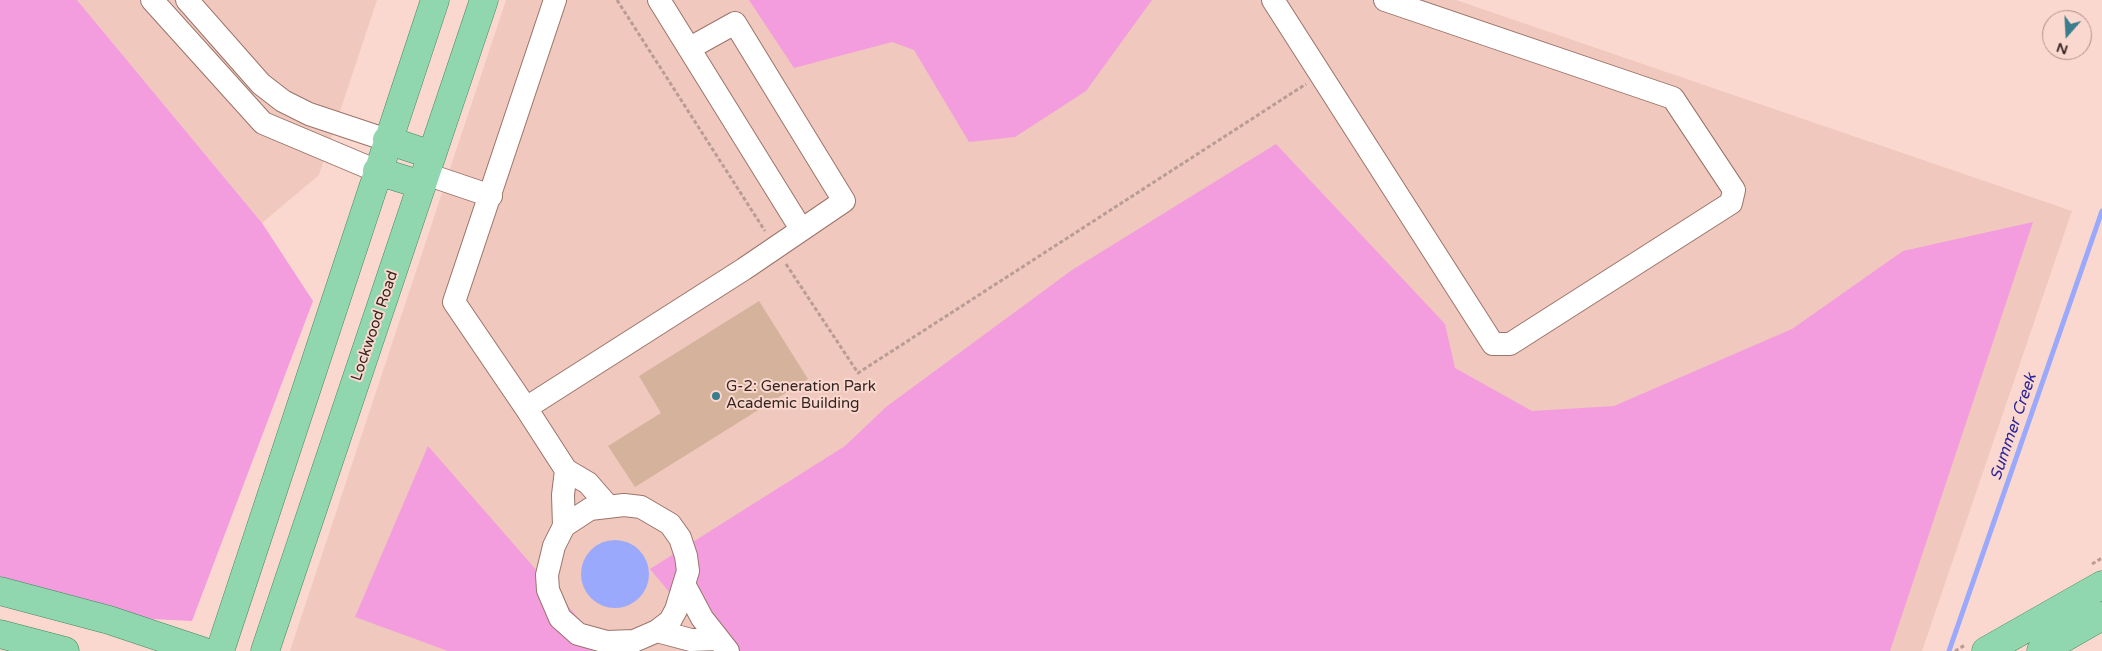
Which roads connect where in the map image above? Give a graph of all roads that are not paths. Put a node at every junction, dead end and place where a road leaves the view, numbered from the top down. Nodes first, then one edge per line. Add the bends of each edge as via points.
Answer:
1 (152, 0) edge
2 (435, 0) edge
3 (484, 0) edge
4 (555, 0) edge
5 (659, 0) edge
6 (1273, 0) edge
7 (1385, 0) edge
8 (191, 5) edge
9 (177, 29) junction
10 (229, 47) junction
11 (690, 48) junction
12 (208, 64) junction
13 (387, 140) junction
14 (377, 171) junction
15 (427, 171) junction
16 (491, 196) junction
17 (801, 229) junction
18 (526, 408) junction
19 (566, 470) junction
20 (608, 506) junction
21 (564, 526) junction
22 (2102, 585) edge
23 (684, 586) junction
24 (0, 591) edge
25 (2102, 616) edge
26 (657, 631) junction
27 (0, 634) edge
28 (723, 645) edge
29 (2043, 650) edge
30 (65, 651) edge
31 (202, 651) edge
32 (220, 651) edge
33 (265, 651) edge
34 (1986, 651) edge

1 - 9 lane
2 - 13 main road
3 - 15 main road, Lockwood Road
4 - 16 lane
5 - 11 lane
6 - 7 lane via 1493,344 1510,344 1731,203 1734,190 1673,98
8 - 9 lane
8 - 10 lane
9 - 12 lane
10 - 12 lane
10 - 13 lane via 261,84 283,100 309,114
11 - 17 lane
11 - 17 lane via 735,23 844,201
12 - 14 lane via 263,122
13 - 14 main road
13 - 15 main road
14 - 15 main road
14 - 32 main road
15 - 16 lane
15 - 33 main road, Lockwood Road
16 - 18 lane via 454,302
17 - 18 lane
18 - 19 lane
19 - 20 lane via 588,483
19 - 21 lane
20 - 21 lane via 590,509
20 - 23 lane via 641,507 670,524 680,538 686,556 688,571
21 - 26 lane via 554,546 547,575 548,590 560,618 578,634 607,642 634,641
22 - 34 main road
23 - 26 lane via 670,621
23 - 28 lane
24 - 31 main road via 109,620
25 - 29 main road
26 - 28 lane
27 - 30 main road

